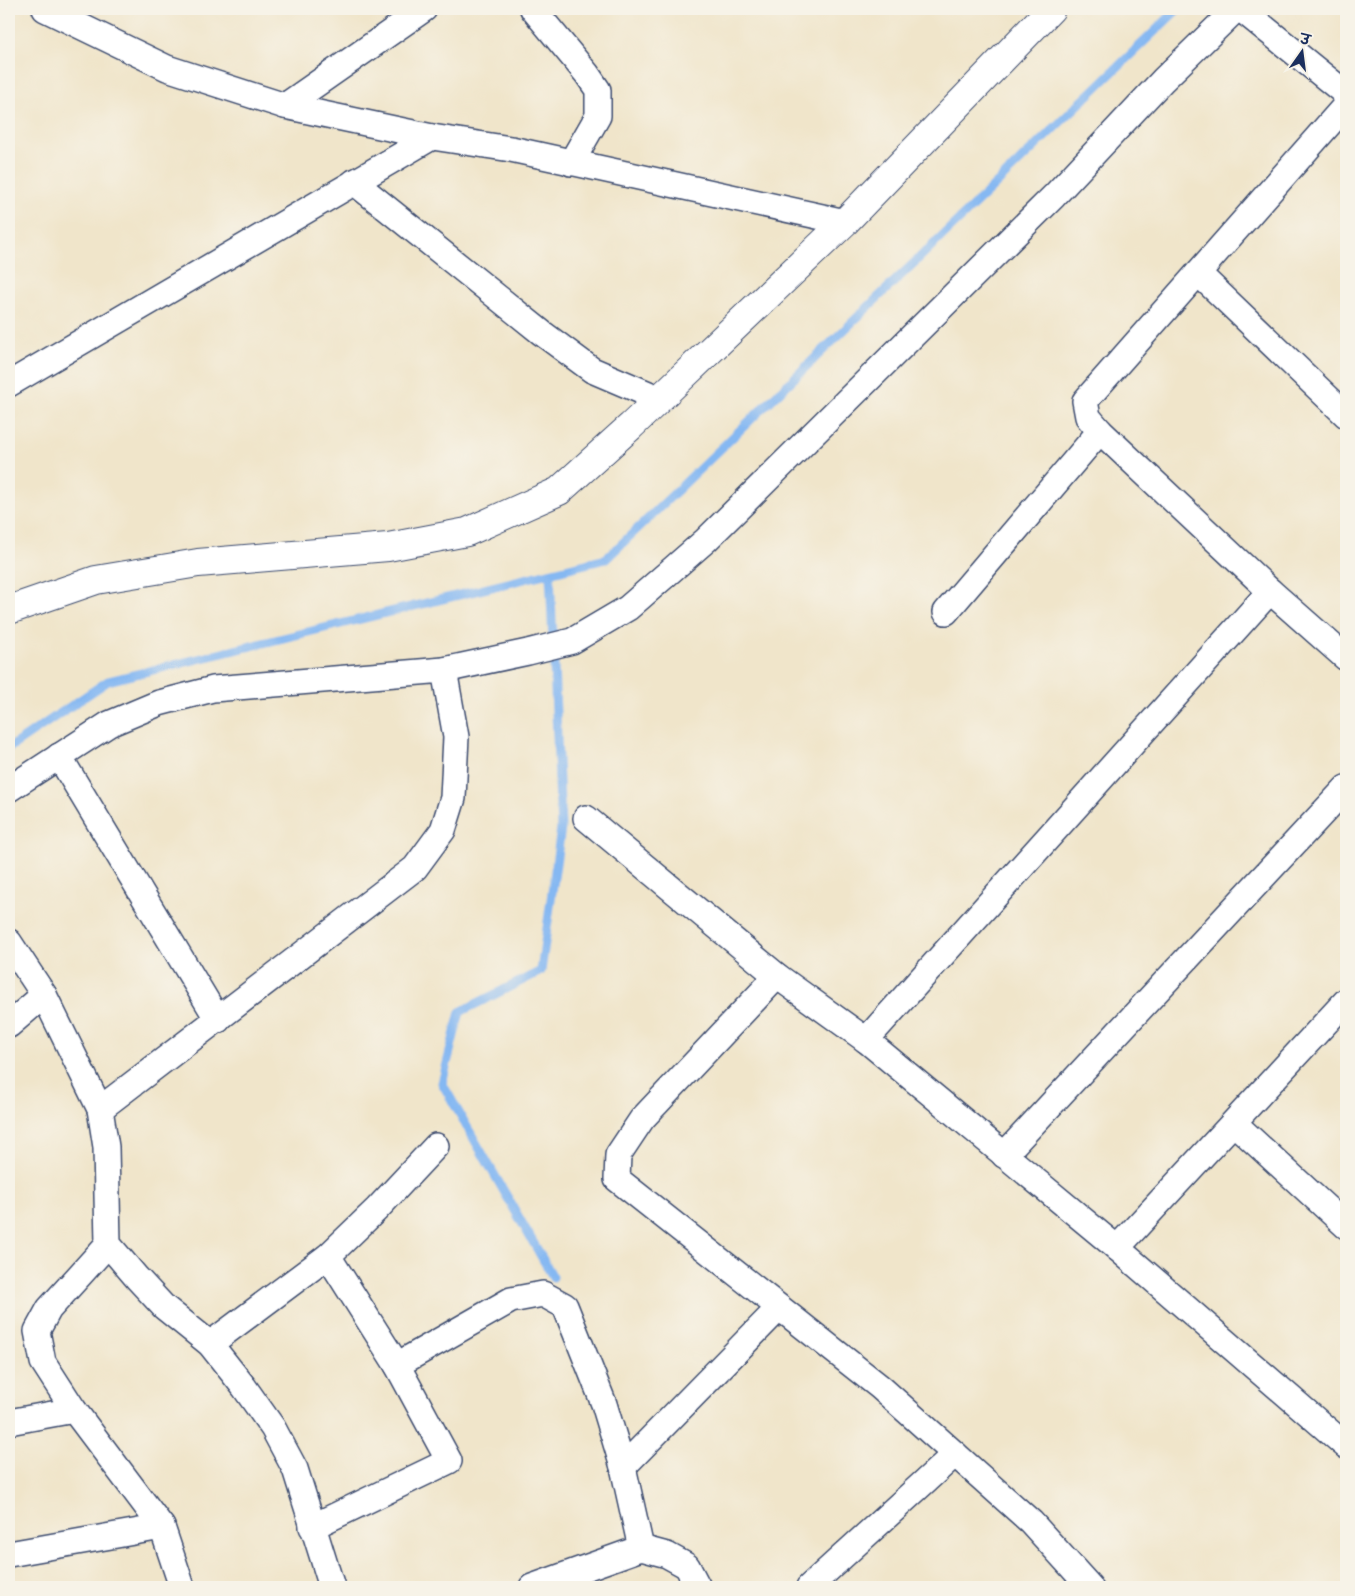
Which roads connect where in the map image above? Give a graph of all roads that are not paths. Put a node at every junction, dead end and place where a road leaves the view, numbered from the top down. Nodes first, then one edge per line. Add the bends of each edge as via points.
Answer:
1 (45, 9) edge
2 (424, 9) edge
3 (533, 9) edge
4 (1051, 9) edge
5 (1236, 9) edge
6 (1241, 9) edge
7 (1346, 94) edge
8 (1346, 105) edge
9 (285, 106) junction
10 (432, 137) junction
11 (570, 163) junction
12 (354, 182) junction
13 (845, 222) junction
14 (1198, 273) junction
15 (9, 384) edge
16 (660, 399) junction
17 (1346, 415) edge
18 (1100, 431) junction
19 (1270, 591) junction
20 (9, 607) edge
21 (946, 612) dead end
22 (1346, 658) edge
23 (444, 670) junction
24 (59, 756) junction
25 (1346, 788) edge
26 (9, 789) edge
27 (586, 818) dead end
28 (9, 942) edge
29 (778, 976) junction
30 (44, 995) junction
31 (1346, 1002) edge
32 (218, 1020) junction
33 (9, 1026) edge
34 (866, 1040) junction
35 (100, 1109) junction
36 (1234, 1122) junction
37 (436, 1146) dead end
38 (1004, 1155) junction
39 (1346, 1226) edge
40 (108, 1244) junction
41 (1117, 1248) junction
42 (328, 1256) junction
43 (779, 1308) junction
44 (210, 1344) junction
45 (397, 1365) junction
46 (74, 1410) junction
47 (9, 1422) edge
48 (1344, 1440) edge
49 (955, 1454) junction
50 (624, 1467) junction
51 (162, 1527) junction
52 (312, 1527) junction
53 (641, 1548) junction
54 (9, 1554) edge
55 (182, 1587) edge
56 (332, 1587) edge
57 (532, 1587) edge
58 (698, 1587) edge
59 (809, 1587) edge
60 (1090, 1587) edge

1 - 9 street via 167,68
2 - 9 street
3 - 11 street via 598,90 598,116
4 - 13 street
5 - 23 street via 1162,80 1054,196 706,540 628,608 572,641
6 - 7 street
8 - 14 street
9 - 10 street
10 - 11 street via 511,149
10 - 12 street
11 - 13 street
12 - 15 street
12 - 16 street via 592,370
13 - 16 street
14 - 17 street
14 - 18 street via 1085,402 1088,417
16 - 20 street via 559,491 467,532 388,547 198,563 96,580
18 - 19 street
18 - 21 street
19 - 22 street
19 - 34 street
23 - 24 street via 213,689 159,703 109,724
23 - 32 street via 456,737 453,798 443,830 415,868
24 - 26 street
24 - 32 street
25 - 38 street
27 - 29 street
28 - 30 street
29 - 34 street
29 - 43 street via 642,1120 618,1155 617,1179
30 - 33 street
30 - 35 street
31 - 36 street
32 - 35 street
34 - 38 street
35 - 40 street via 106,1147
36 - 39 street
36 - 41 street
37 - 42 street
38 - 41 street
40 - 44 street via 164,1307
40 - 46 street via 48,1309 37,1331 43,1362
41 - 48 street
42 - 44 street
42 - 45 street
43 - 49 street via 880,1387
43 - 50 street
44 - 52 street via 244,1386 295,1469
45 - 50 street via 511,1300 542,1294 565,1306 604,1404
45 - 52 street via 449,1461
46 - 47 street
46 - 51 street
49 - 59 street
49 - 60 street via 1031,1522
50 - 53 street
51 - 54 street
51 - 55 street
52 - 56 street
53 - 57 street
53 - 58 street via 667,1555 687,1566

